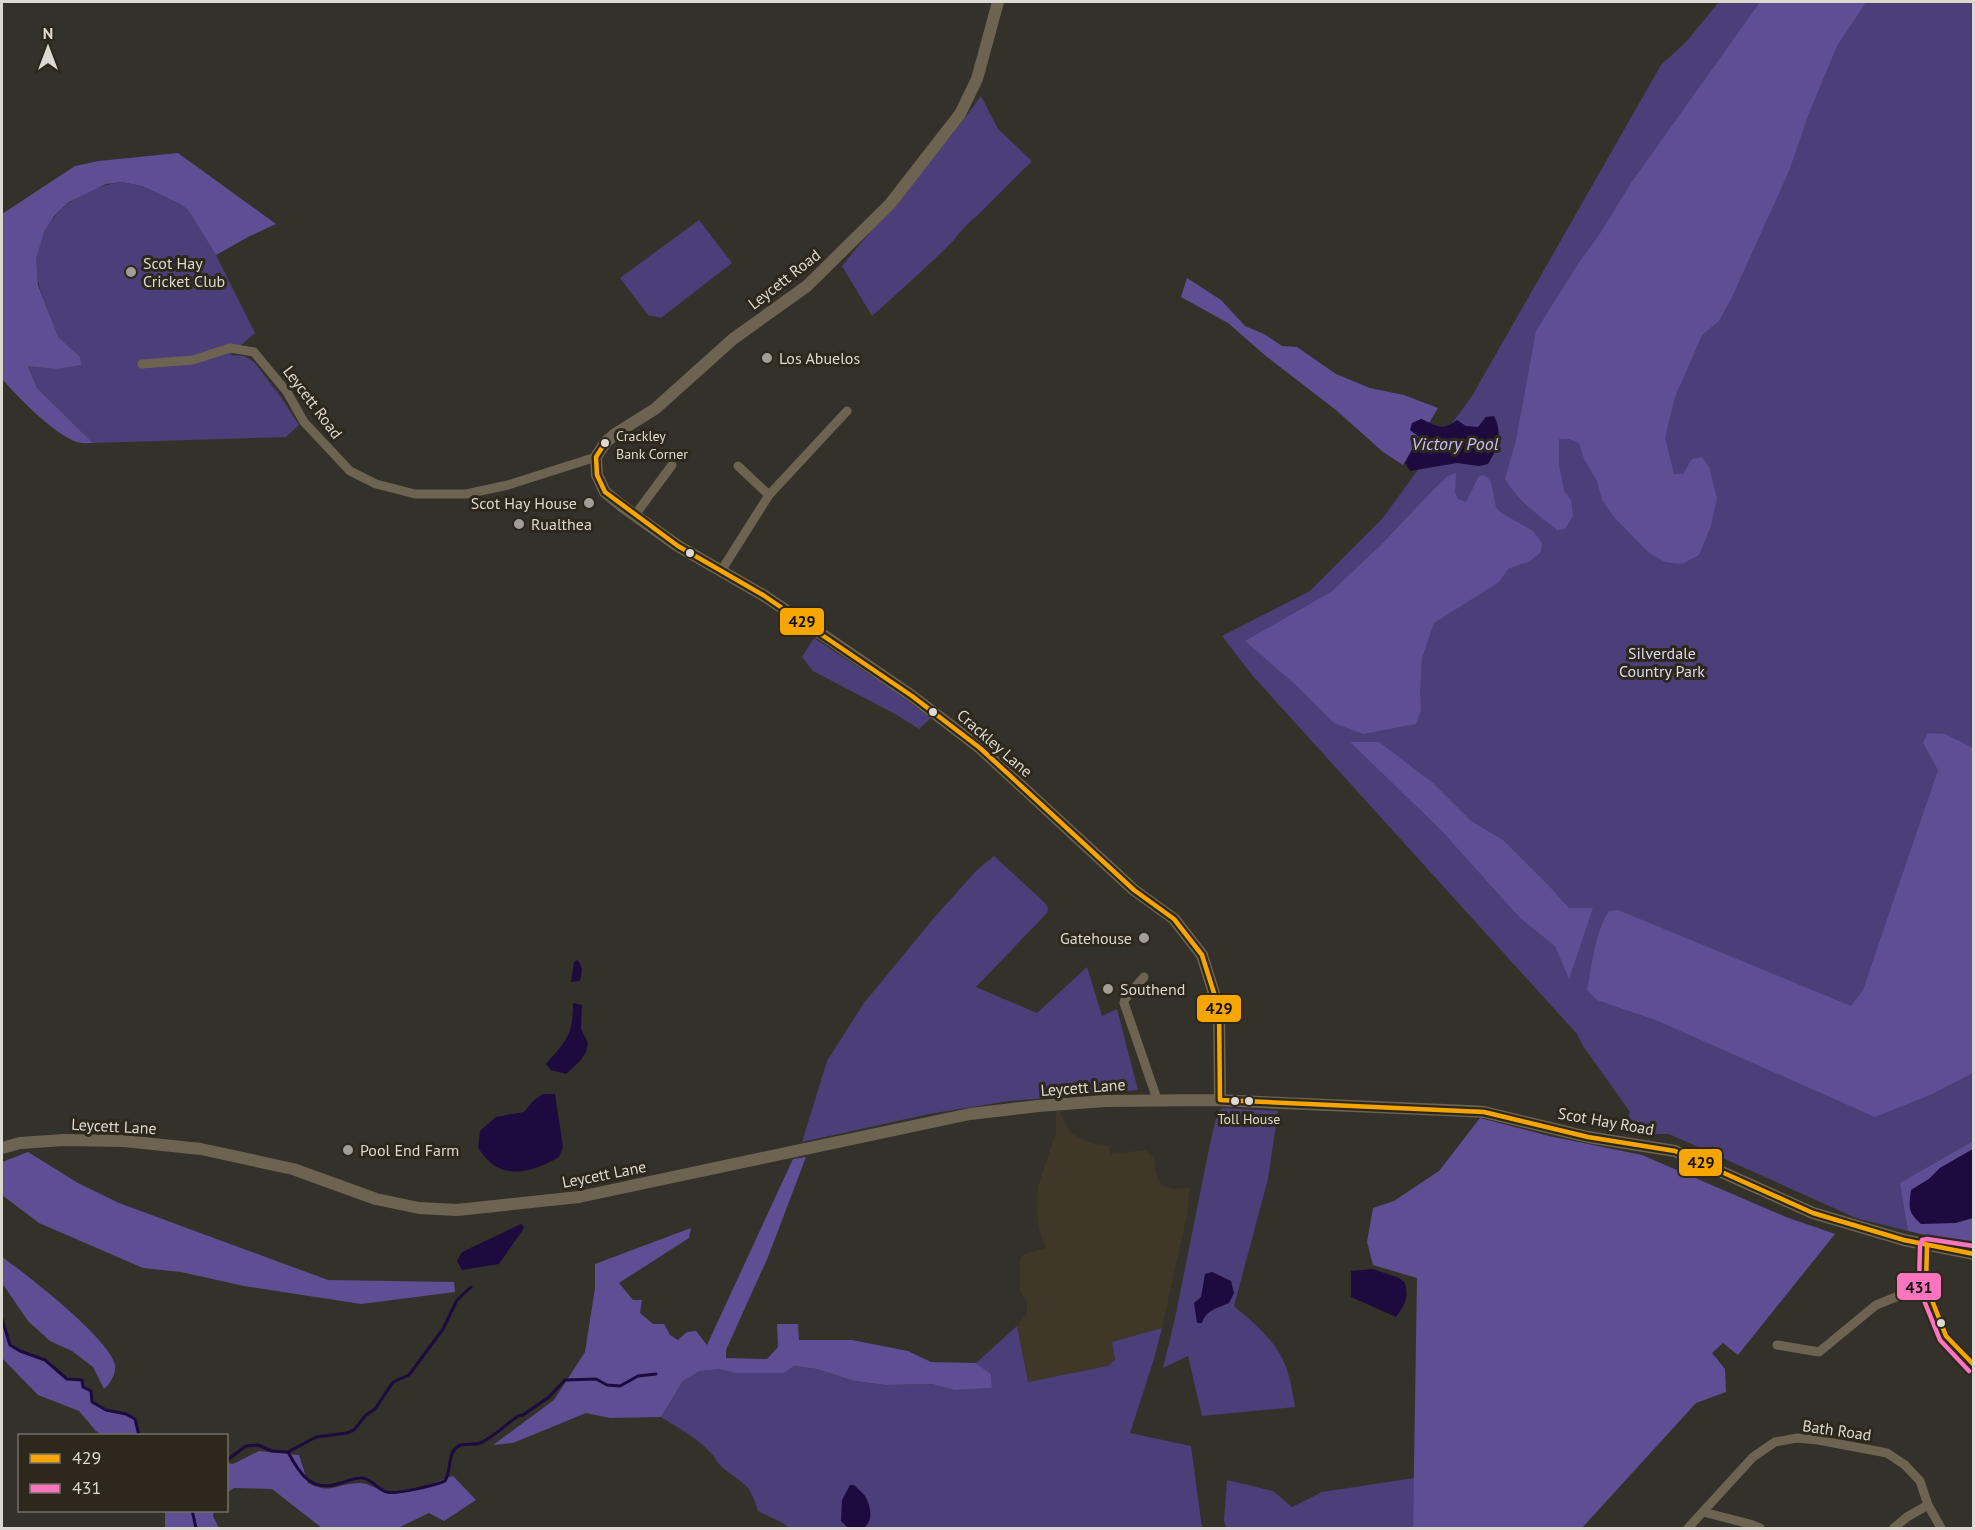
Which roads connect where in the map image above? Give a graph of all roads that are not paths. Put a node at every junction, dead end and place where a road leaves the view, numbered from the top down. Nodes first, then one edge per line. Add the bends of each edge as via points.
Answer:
1 (998, 2) edge
2 (142, 364) dead end
3 (847, 411) dead end
4 (596, 457) junction
5 (672, 465) dead end
6 (738, 466) dead end
7 (769, 495) junction
8 (635, 515) junction
9 (721, 571) junction
10 (1143, 977) dead end
11 (1157, 1099) junction
12 (1217, 1100) junction
13 (2, 1148) edge
14 (1927, 1246) junction
15 (1974, 1254) edge
16 (1926, 1285) junction
17 (1777, 1345) dead end
18 (1974, 1366) edge
19 (1928, 1504) junction
20 (1703, 1512) junction
21 (1688, 1528) edge
22 (1760, 1528) edge
23 (1893, 1528) edge
24 (1941, 1528) edge

1 - 4 street, Leycett Road via 977,79 960,114 890,204 807,286 733,339 655,410 615,434
2 - 4 street, Leycett Road via 193,360 230,348 254,352 287,392 304,422 350,471 376,484 415,494 487,490
3 - 7 street
4 - 8 street, Crackley Lane via 597,475 606,492
5 - 8 street
6 - 7 street
7 - 9 street
8 - 9 street, Crackley Lane
9 - 12 street, Crackley Lane via 826,637 980,748 1134,890 1174,919 1202,955 1220,1009
10 - 11 street via 1124,1003
11 - 12 street, Leycett Lane
11 - 13 street, Leycett Lane via 970,1114 579,1197 457,1210 419,1208 376,1199 293,1169 201,1149 64,1140
12 - 14 street, Scot Hay Road via 1484,1112 1588,1137 1675,1150 1813,1213
14 - 15 street, Scot Hay Road
14 - 16 street
16 - 17 street via 1876,1305 1818,1352
16 - 18 street via 1946,1336
19 - 20 street, Bath Road via 1920,1481 1887,1453 1797,1438 1775,1442 1753,1457
19 - 23 street
19 - 24 street, Bath Road
20 - 21 street, Bath Road
20 - 22 street

